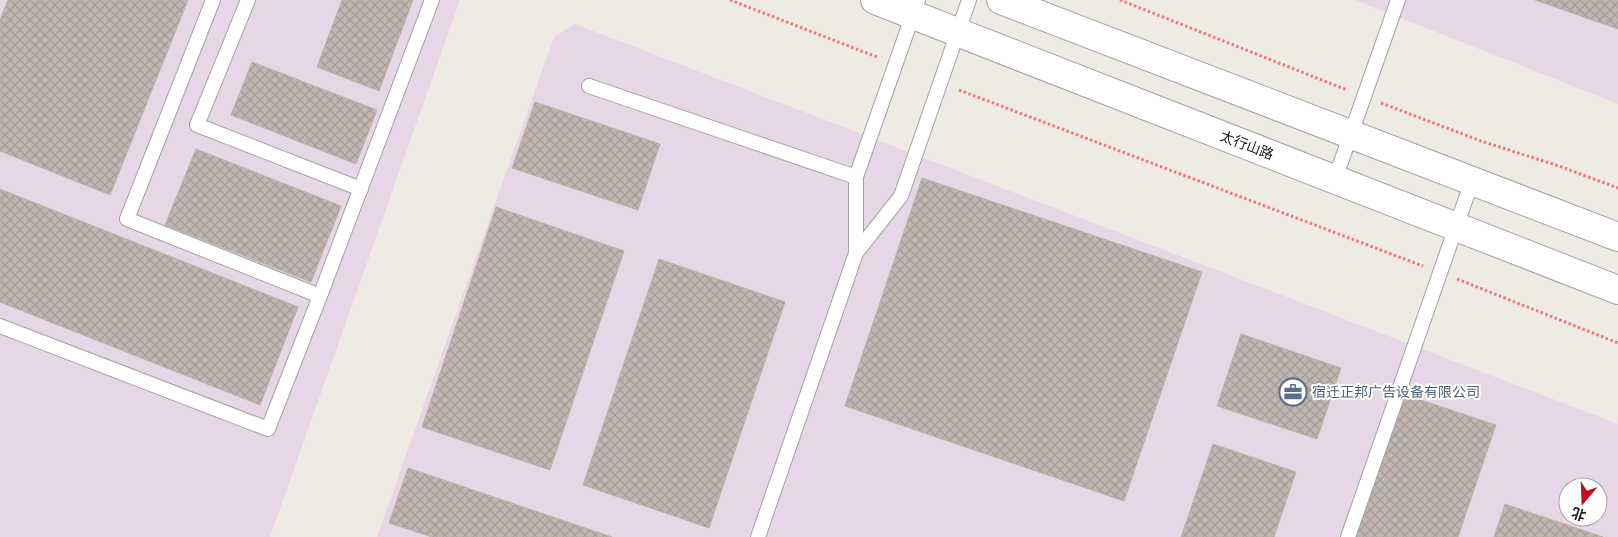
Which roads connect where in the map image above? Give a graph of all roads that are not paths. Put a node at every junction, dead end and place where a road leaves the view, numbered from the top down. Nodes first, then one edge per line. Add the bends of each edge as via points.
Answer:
1 (213, 0) edge
2 (248, 0) edge
3 (432, 0) edge
4 (875, 0) edge
5 (969, 0) edge
6 (1001, 0) edge
7 (1398, 0) edge
8 (915, 8) edge
9 (958, 33) junction
10 (589, 86) dead end
11 (1351, 135) junction
12 (856, 177) junction
13 (1335, 179) junction
14 (1472, 181) junction
15 (361, 190) junction
16 (1456, 225) junction
17 (1618, 238) edge
18 (856, 253) junction
19 (1618, 290) edge
20 (320, 296) junction
21 (0, 326) edge
22 (758, 537) edge
23 (1348, 537) edge

1 - 20 lane via 127,219
2 - 15 lane via 197,126
3 - 15 lane
4 - 8 street, 太行山路
5 - 9 lane
6 - 11 street
7 - 11 lane
8 - 9 street, 太行山路
8 - 12 lane
9 - 13 street, 太行山路
9 - 18 lane via 901,196
10 - 12 lane
11 - 13 lane
11 - 14 street
12 - 18 lane
13 - 16 street, 太行山路
14 - 16 lane
14 - 17 street
15 - 20 lane
16 - 19 street, 太行山路
16 - 23 lane
18 - 22 lane
20 - 21 lane via 268,429

